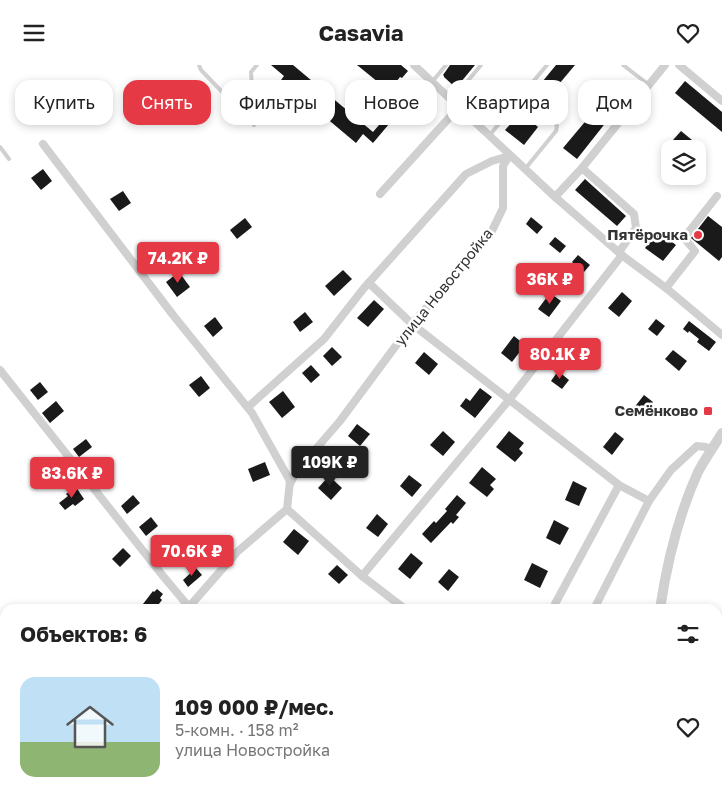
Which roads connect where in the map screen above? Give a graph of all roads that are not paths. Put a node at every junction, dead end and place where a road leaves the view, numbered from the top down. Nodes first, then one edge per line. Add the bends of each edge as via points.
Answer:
1 (199, 65) edge
2 (257, 65) edge
3 (446, 65) edge
4 (481, 65) edge
5 (547, 65) edge
6 (623, 65) edge
7 (665, 65) edge
8 (679, 65) edge
9 (418, 66) edge
10 (430, 80) edge
11 (434, 80) edge
12 (468, 80) edge
13 (534, 80) edge
14 (642, 80) edge
15 (651, 82) edge
16 (437, 87) edge
17 (447, 97) edge
18 (722, 101) edge
19 (447, 119) edge
20 (477, 125) edge
21 (498, 125) edge
22 (556, 125) edge
23 (617, 125) edge
24 (489, 136) junction
25 (43, 144) dead end
26 (0, 147) edge
27 (510, 156) junction
28 (9, 159) dead end
29 (582, 168) junction
30 (525, 169) junction
31 (380, 194) dead end
32 (717, 196) dead end
33 (555, 197) junction
34 (620, 254) junction
35 (369, 283) junction
36 (666, 288) junction
37 (412, 324) junction
38 (722, 335) edge
39 (0, 370) edge
40 (509, 399) junction
41 (248, 407) junction
42 (722, 433) edge
43 (711, 450) junction
44 (290, 484) junction
45 (619, 485) junction
46 (648, 501) junction
47 (287, 509) junction
48 (362, 576) junction
49 (187, 604) edge
50 (193, 604) edge
51 (398, 604) edge
52 (555, 604) edge
53 (596, 604) edge
54 (661, 604) edge

1 - 2 lane via 254,125 251,72
3 - 11 lane
4 - 12 lane
5 - 13 lane
6 - 14 lane
7 - 15 street
8 - 18 street
9 - 10 street
16 - 17 street
19 - 31 street
20 - 24 street
21 - 24 lane
22 - 30 lane via 556,131
23 - 29 street
24 - 27 street
25 - 41 street via 173,315
26 - 28 lane
27 - 30 street
27 - 35 street via 466,174
27 - 37 street, улица Новостройка via 503,166 503,208 490,235
29 - 33 street
29 - 34 street via 634,213 636,228
30 - 33 street
32 - 36 street via 684,238 695,251
33 - 34 street
34 - 36 street
34 - 40 street
35 - 37 street
35 - 41 street via 324,339
36 - 38 street
37 - 40 street
37 - 44 street, улица Новостройка via 340,421 296,472
39 - 49 street
40 - 45 street
40 - 48 street
41 - 44 street
42 - 43 street
43 - 46 street via 697,446 671,470
43 - 54 street via 698,471 678,524
44 - 47 street, улица Новостройка
45 - 46 street
45 - 52 street
46 - 53 street
47 - 48 street
47 - 50 street via 237,552
48 - 51 street

